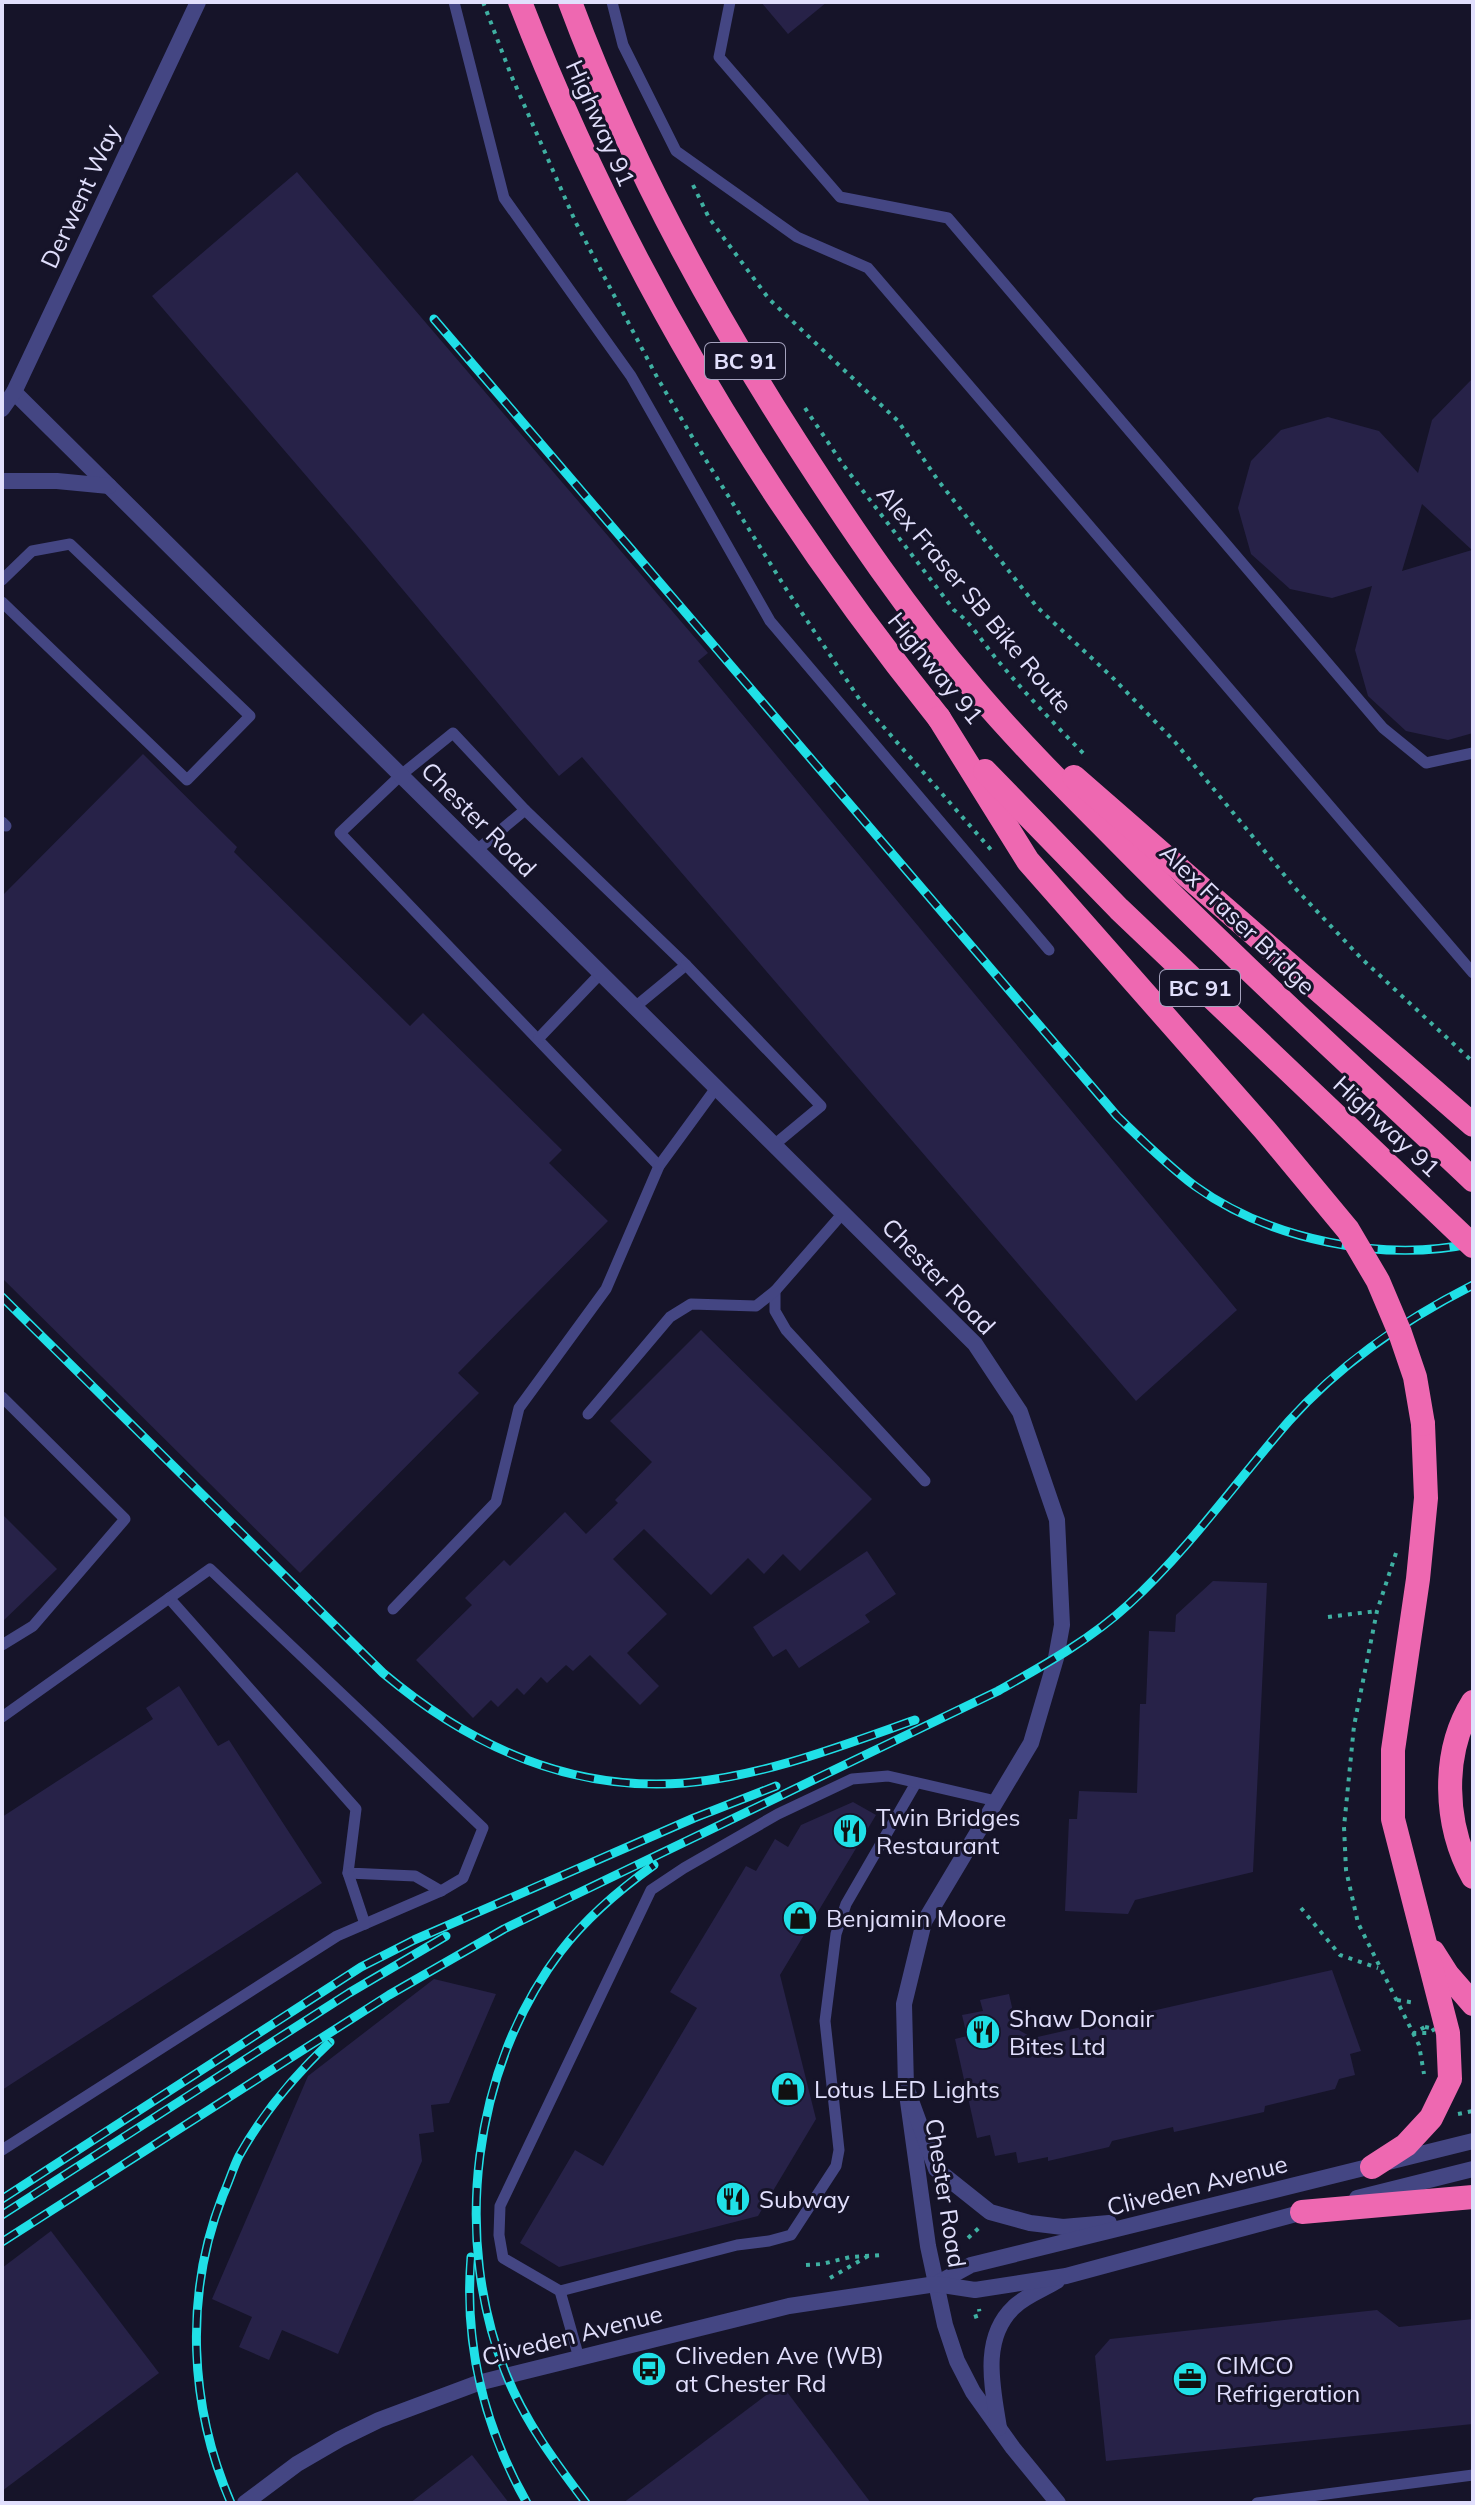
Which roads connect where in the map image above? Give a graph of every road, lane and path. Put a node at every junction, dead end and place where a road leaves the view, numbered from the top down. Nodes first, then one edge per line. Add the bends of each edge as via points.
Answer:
1 (198, 2) edge
2 (454, 2) edge
3 (520, 2) edge
4 (570, 2) edge
5 (612, 2) edge
6 (730, 2) edge
7 (676, 151) junction
8 (8, 387) edge
9 (798, 398) dead end
10 (2, 409) edge
11 (2, 481) edge
12 (109, 486) junction
13 (2, 580) edge
14 (2, 602) edge
15 (974, 689) junction
16 (939, 718) junction
17 (1473, 753) edge
18 (1092, 763) dead end
19 (401, 775) junction
20 (525, 810) junction
21 (477, 850) junction
22 (1049, 950) dead end
23 (686, 965) junction
24 (601, 973) junction
25 (1473, 973) edge
26 (635, 1007) junction
27 (539, 1038) junction
28 (1473, 1062) edge
29 (716, 1088) junction
30 (1473, 1125) edge
31 (774, 1145) junction
32 (659, 1166) junction
33 (1473, 1180) edge
34 (843, 1213) junction
35 (1473, 1246) edge
36 (775, 1291) junction
37 (2, 1397) edge
38 (588, 1414) dead end
39 (925, 1481) dead end
40 (169, 1598) junction
41 (393, 1609) dead end
42 (1377, 1611) dead end
43 (1328, 1617) dead end
44 (2, 1645) edge
45 (1473, 1702) edge
46 (2, 1717) edge
47 (916, 1783) junction
48 (996, 1801) junction
49 (348, 1873) junction
50 (1473, 1877) edge
51 (441, 1891) junction
52 (1301, 1908) dead end
53 (365, 1924) junction
54 (1424, 1936) junction
55 (1380, 1969) dead end
56 (1394, 1999) dead end
57 (1473, 2004) edge
58 (1421, 2007) dead end
59 (906, 2087) junction
60 (1473, 2111) edge
61 (1459, 2115) dead end
62 (1473, 2141) edge
63 (2, 2150) edge
64 (1372, 2167) junction
65 (1473, 2169) edge
66 (1473, 2197) edge
67 (1302, 2212) junction
68 (1167, 2218) junction
69 (985, 2222) dead end
70 (967, 2241) dead end
71 (870, 2255) junction
72 (883, 2255) dead end
73 (806, 2265) dead end
74 (1066, 2276) junction
75 (830, 2278) dead end
76 (936, 2284) junction
77 (560, 2291) junction
78 (979, 2309) dead end
79 (974, 2317) dead end
80 (579, 2358) junction
81 (999, 2428) junction
82 (1473, 2475) edge
83 (245, 2503) edge
84 (1058, 2503) edge
85 (1257, 2503) edge

1 - 8 street, Derwent Way
2 - 22 lane via 504,198 631,376 770,621
3 - 16 highway, Highway 91 / BC 91 via 610,212 693,365 801,535
4 - 15 highway, Highway 91 / BC 91 via 652,191 733,342 874,559
5 - 7 lane via 623,45
6 - 17 lane via 719,57 840,197 948,218 1383,728 1426,763
7 - 25 lane via 797,237 868,268
7 - 28 path via 709,218 769,299 898,421 1037,607 1175,742 1295,888 1361,958
8 - 10 street, Derwent Way
8 - 12 street, Chester Road
9 - 18 path, Alex Fraser SB Bike Route via 954,610
11 - 12 street
12 - 19 street, Chester Road
13 - 14 lane via 32,551 70,544 250,716 187,780
15 - 30 highway
15 - 33 highway, Alex Fraser Bridge / BC 91 via 1152,876
16 - 35 highway, Highway 91 / BC 91, bridge via 1119,909
16 - 54 highway, bridge via 1028,861 1348,1230 1400,1333 1423,1424 1426,1498 1393,1750 1393,1819
19 - 20 lane via 453,733
19 - 21 street, Chester Road
19 - 27 lane via 340,833
20 - 21 lane
20 - 23 lane
21 - 24 street, Chester Road
23 - 26 lane
23 - 31 lane via 821,1106
24 - 26 street, Chester Road
24 - 27 lane
26 - 29 street, Chester Road
27 - 32 lane
29 - 31 street, Chester Road
29 - 32 lane
31 - 34 street, Chester Road
32 - 41 lane via 606,1289 519,1408 496,1502
34 - 36 lane
34 - 48 street, Chester Road via 975,1344 1020,1412 1057,1520 1062,1625 1056,1658 1031,1743
36 - 38 lane via 756,1306 691,1304 682,1309
36 - 39 lane via 775,1311 786,1330
37 - 44 lane via 125,1519 33,1626
40 - 46 lane
40 - 49 lane via 356,1809
40 - 51 lane via 210,1569 483,1828 463,1878
42 - 43 path
45 - 50 highway via 1451,1760 1459,1853
47 - 48 lane
47 - 77 lane via 846,1904 836,1934 825,2021 839,2150 836,2166 791,2235
47 - 77 lane via 888,1776 852,1779 778,1814 651,1890 500,2206 503,2258
48 - 59 street, Chester Road via 924,1922 904,2004
49 - 51 lane via 415,1876
49 - 53 lane
51 - 53 lane
52 - 55 path via 1340,1955
53 - 63 lane via 337,1936
54 - 57 highway
54 - 64 highway via 1448,2033 1450,2079 1431,2118 1406,2145
56 - 58 path
59 - 68 street via 936,2169 990,2212 1063,2227
59 - 76 street, Chester Road
60 - 61 path
62 - 64 street, Cliveden Avenue
64 - 68 street, Cliveden Avenue
65 - 67 street, Cliveden Avenue
66 - 67 highway
67 - 74 street, Cliveden Avenue
68 - 76 street, Cliveden Avenue via 971,2265
69 - 70 path
71 - 72 path
71 - 73 path
71 - 75 path
74 - 76 street, Cliveden Avenue via 975,2290
74 - 81 street via 1013,2307 1000,2328 991,2362
76 - 80 street, Cliveden Avenue via 789,2306
76 - 81 street, Chester Road via 957,2361
77 - 80 lane
78 - 79 path via 980,2315
80 - 83 street, Cliveden Avenue via 456,2390 379,2420 297,2464
81 - 84 street, Chester Road
82 - 85 lane

